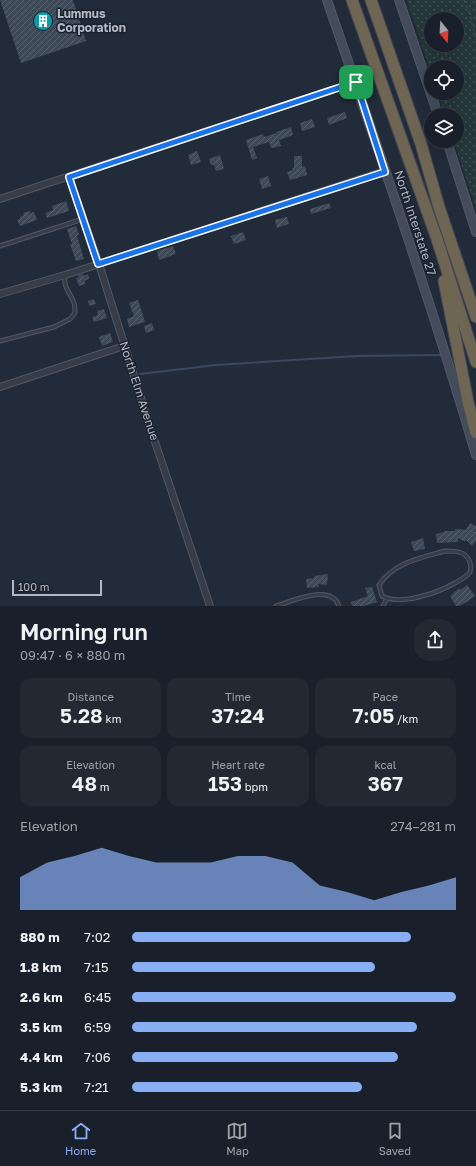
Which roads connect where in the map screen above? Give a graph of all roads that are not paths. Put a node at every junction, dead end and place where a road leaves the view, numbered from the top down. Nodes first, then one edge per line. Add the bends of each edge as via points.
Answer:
1 (326, 0) edge
2 (352, 0) edge
3 (371, 0) edge
4 (399, 0) edge
5 (356, 82) junction
6 (436, 108) edge
7 (449, 148) edge
8 (424, 155) junction
9 (385, 172) junction
10 (69, 177) junction
11 (0, 199) edge
12 (83, 219) junction
13 (476, 232) edge
14 (437, 239) junction
15 (0, 246) edge
16 (98, 264) junction
17 (65, 275) junction
18 (0, 294) edge
19 (476, 296) edge
20 (476, 317) edge
21 (0, 341) edge
22 (124, 346) junction
23 (476, 362) edge
24 (0, 387) edge
25 (476, 433) edge
26 (476, 455) edge
27 (387, 598) junction
28 (210, 606) edge
29 (276, 606) edge
30 (339, 606) edge
31 (383, 606) edge

1 - 5 main road, North Interstate 27
2 - 14 highway
3 - 8 highway
4 - 6 main road
5 - 9 main road, North Interstate 27
5 - 10 street
7 - 13 main road
8 - 19 highway via 434,175
8 - 20 highway
9 - 16 street
9 - 26 main road, North Interstate 27
10 - 11 street
10 - 12 street, North Elm Avenue
12 - 15 lane
12 - 16 street, North Elm Avenue
14 - 23 highway
14 - 25 highway via 440,266
16 - 17 street
16 - 22 street, North Elm Avenue
17 - 18 street
17 - 21 lane via 64,282 74,303 75,313 70,319 54,327
22 - 24 street
22 - 28 street, North Elm Avenue
27 - 27 lane via 416,598 444,589 464,578 470,571 468,557 455,551 445,551 400,566 379,585 382,596
27 - 31 lane
29 - 30 lane via 310,595 322,595 331,597

